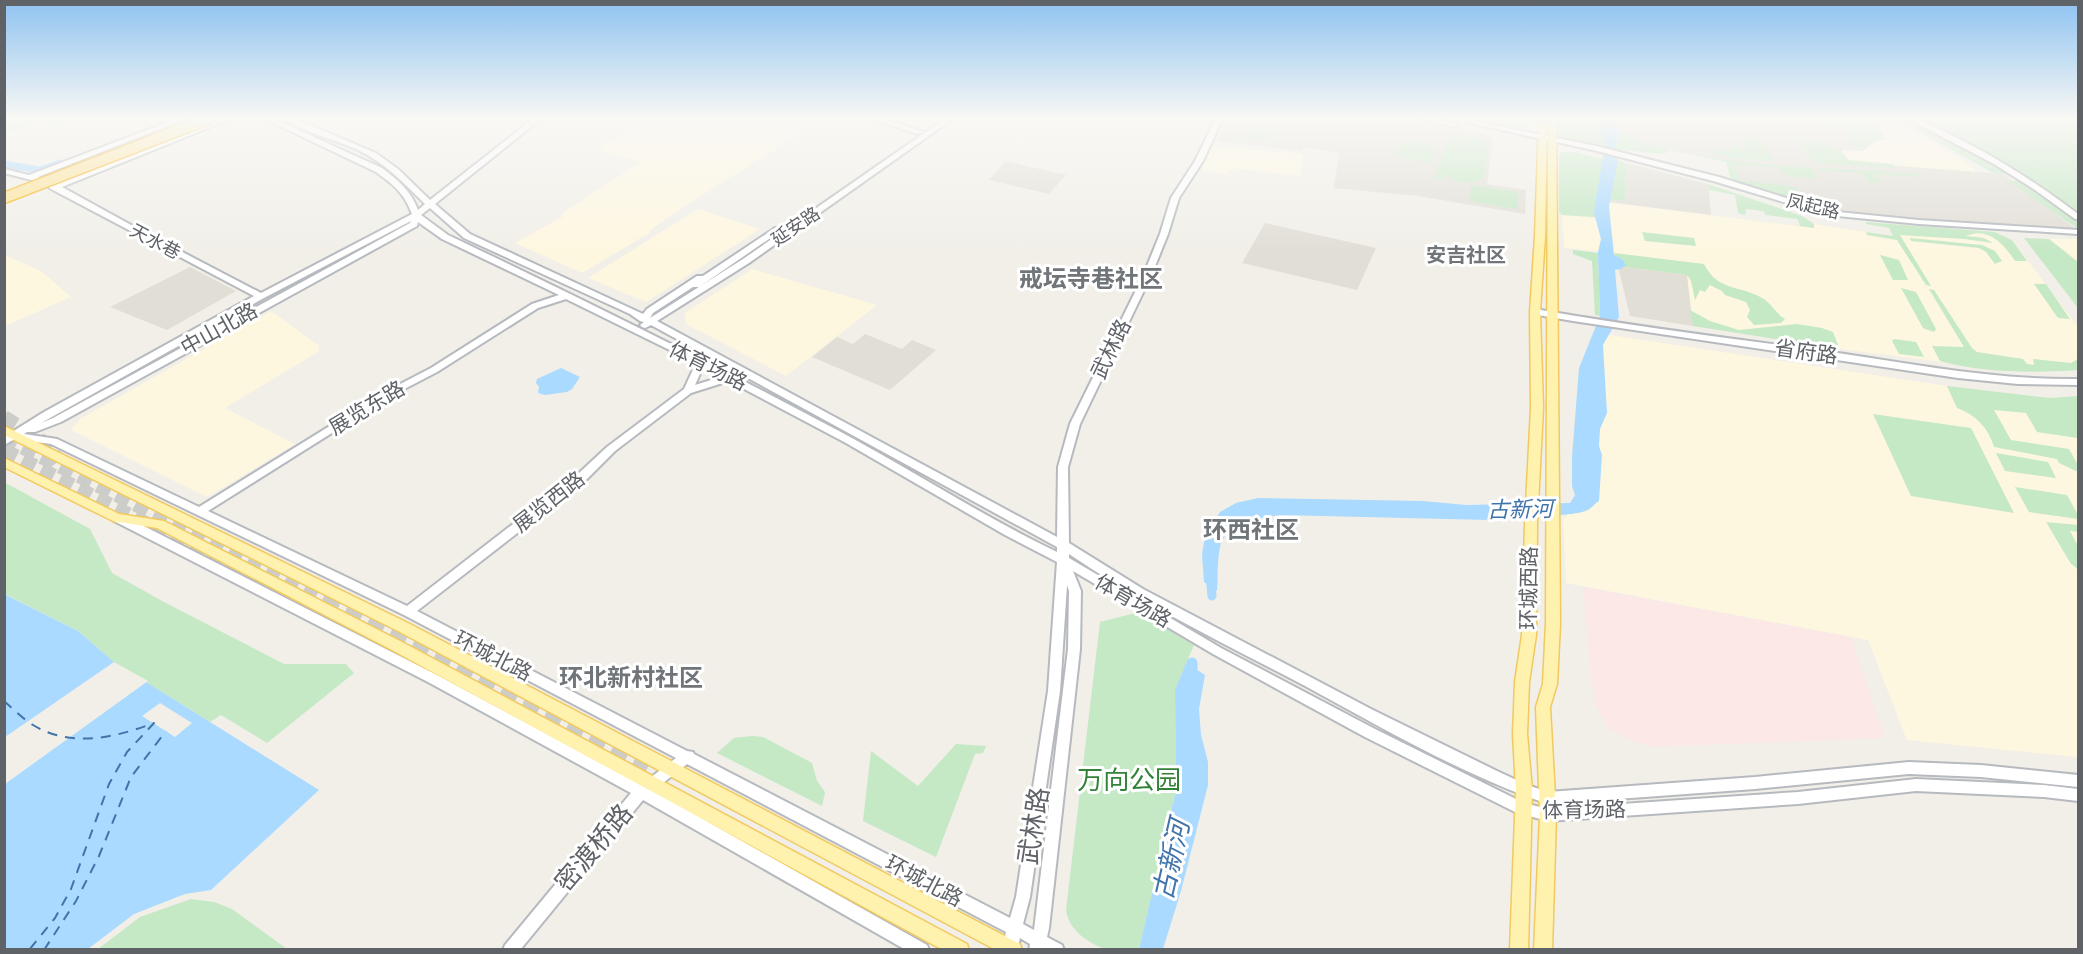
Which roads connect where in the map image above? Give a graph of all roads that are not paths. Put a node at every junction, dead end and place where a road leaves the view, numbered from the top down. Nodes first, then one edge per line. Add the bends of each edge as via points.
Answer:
1 (68, 163) edge
2 (74, 163) edge
3 (90, 163) edge
4 (95, 163) edge
5 (114, 163) edge
6 (363, 163) edge
7 (384, 163) edge
8 (482, 163) edge
9 (877, 163) edge
10 (887, 163) edge
11 (1198, 163) edge
12 (1545, 163) edge
13 (1547, 163) edge
14 (1651, 163) edge
15 (1999, 163) edge
16 (4, 171) edge
17 (30, 177) junction
18 (53, 186) junction
19 (10, 195) edge
20 (429, 204) junction
21 (416, 215) junction
22 (2079, 218) edge
23 (2079, 232) edge
24 (728, 260) dead end
25 (550, 289) junction
26 (261, 296) junction
27 (565, 296) junction
28 (535, 306) junction
29 (1535, 312) junction
30 (1552, 315) junction
31 (646, 321) junction
32 (634, 328) junction
33 (701, 362) junction
34 (730, 376) junction
35 (2079, 382) edge
36 (688, 391) junction
37 (8, 436) edge
38 (4, 462) edge
39 (199, 512) junction
40 (1062, 544) junction
41 (1063, 560) junction
42 (408, 612) junction
43 (688, 756) junction
44 (671, 769) junction
45 (2079, 781) edge
46 (646, 788) junction
47 (1524, 790) junction
48 (2079, 795) edge
49 (1548, 807) junction
50 (1522, 809) junction
51 (1015, 929) junction
52 (1037, 945) edge
53 (1011, 949) edge
54 (510, 950) edge
55 (922, 950) edge
56 (962, 950) edge
57 (1057, 950) edge
58 (1519, 950) edge
59 (1544, 950) edge

1 - 17 main road
2 - 19 highway
3 - 19 highway, bridge
4 - 19 highway, bridge
5 - 18 main road
6 - 21 main road, 体育场路 via 394,181 409,197
7 - 20 main road, 体育场路 via 408,180
8 - 20 main road, 中山北路
9 - 31 main road, 延安路
10 - 31 main road, 延安路 via 746,261
11 - 40 main road, 武林路 via 1176,198 1147,276 1075,424 1063,467
12 - 29 main road, 环城西路
13 - 30 main road, 环城西路
14 - 23 main road, 凤起路 via 1827,213
15 - 22 main road
16 - 17 main road, 天水巷
17 - 18 main road, 天水巷
18 - 26 main road, 天水巷
20 - 21 main road, 中山北路
20 - 31 main road, 体育场路 via 447,223 468,236
21 - 25 main road, 体育场路 via 445,237
21 - 26 main road, 中山北路
21 - 37 main road, 中山北路 via 414,224 389,239 57,420
24 - 31 main road via 650,311
25 - 27 main road, 体育场路
25 - 28 main road, 展览东路
26 - 37 main road, 中山北路
27 - 28 main road, 展览东路
27 - 32 main road, 体育场路
28 - 39 main road, 展览东路
29 - 30 main road, 省府路
29 - 47 main road, 环城西路 via 1537,408 1529,635 1520,734
30 - 35 main road, 省府路 via 2012,381
30 - 49 main road, 环城西路 via 1553,623 1550,684 1543,707
31 - 32 main road, 延安路
31 - 40 main road, 体育场路
32 - 33 main road, 体育场路
33 - 34 main road, 体育场路
33 - 36 main road, 展览西路
34 - 36 main road, 展览西路
34 - 41 main road, 体育场路
36 - 42 main road, 展览西路
37 - 39 main road, 环城北路 via 53,441
37 - 44 main road, 环城北路 via 403,627
38 - 46 main road, 环城北路 via 117,518 160,524 397,646
39 - 42 main road, 环城北路
40 - 41 main road, 武林路
40 - 47 main road, 体育场路 via 1375,718
41 - 50 main road, 体育场路 via 1217,651
41 - 51 main road, 武林路 via 1050,719
41 - 52 main road, 武林路 via 1075,591 1074,649
42 - 43 main road, 环城北路
43 - 44 main road, 密渡桥路
43 - 51 main road, 环城北路
44 - 46 main road, 密渡桥路
44 - 53 main road, 环城北路
45 - 49 main road, 体育场路 via 1909,768
46 - 54 main road, 密渡桥路
46 - 55 main road, 环城北路
46 - 56 main road, 环城北路
47 - 49 main road, 体育场路
47 - 50 main road, 环城西路
48 - 49 main road, 体育场路 via 1916,785 1798,798
49 - 50 main road, 体育场路
49 - 59 main road, 环城西路
50 - 58 main road, 环城西路
51 - 52 main road, 环城北路
51 - 53 main road, 武林路
52 - 57 main road, 环城北路

